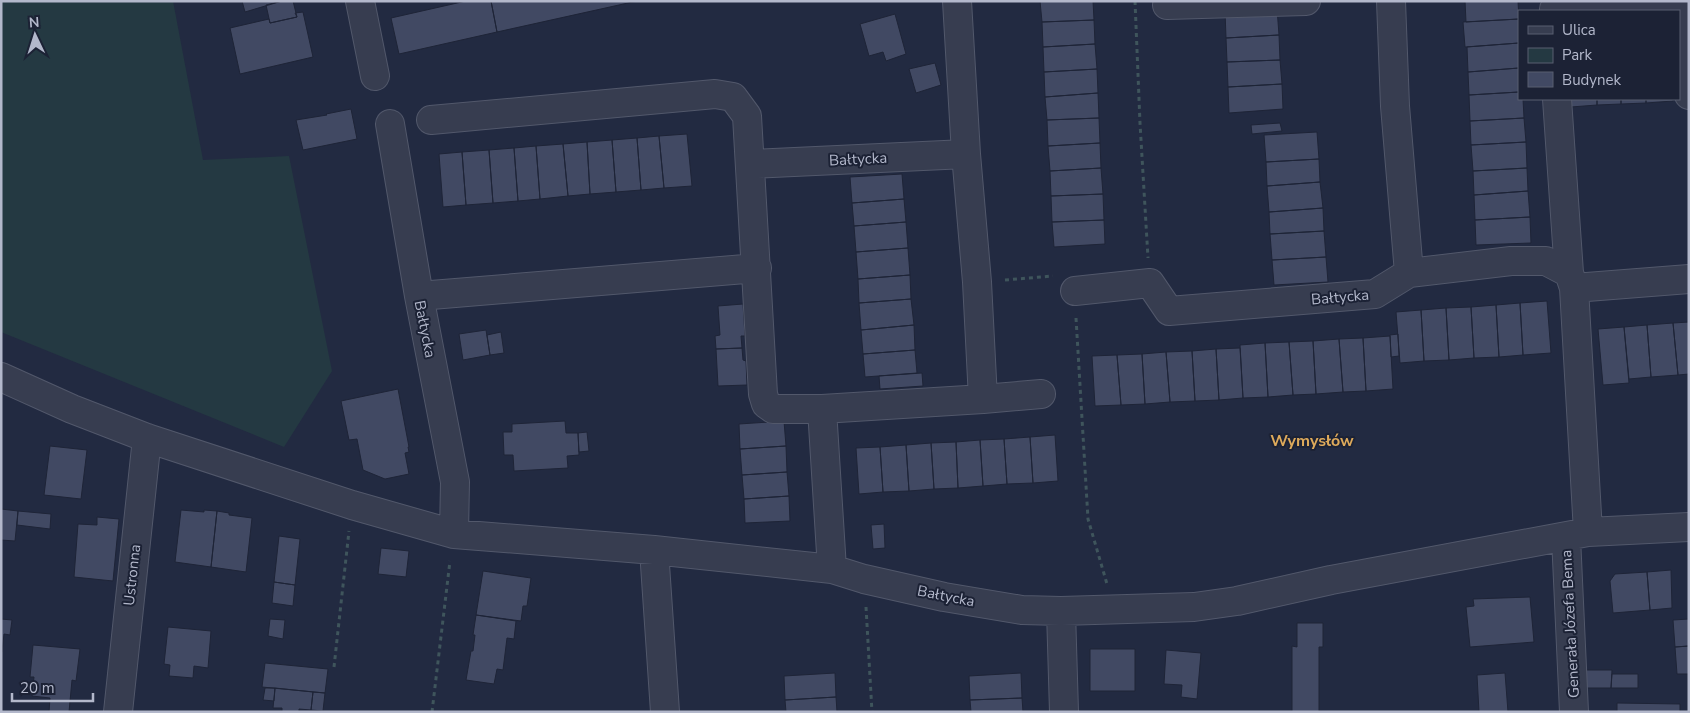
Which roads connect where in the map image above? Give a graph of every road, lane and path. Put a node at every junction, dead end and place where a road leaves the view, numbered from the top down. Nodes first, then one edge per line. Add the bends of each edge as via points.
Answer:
1 (360, 1) edge
2 (957, 1) edge
3 (1135, 1) edge
4 (1306, 1) edge
5 (1391, 1) edge
6 (1162, 2) edge
7 (1683, 2) edge
8 (1554, 10) edge
9 (375, 76) dead end
10 (1688, 84) edge
11 (1557, 100) edge
12 (431, 120) dead end
13 (390, 124) dead end
14 (966, 154) junction
15 (751, 164) junction
16 (1148, 249) dead end
17 (757, 268) junction
18 (1409, 273) junction
19 (1689, 279) edge
20 (1571, 280) junction
21 (977, 282) junction
22 (1075, 291) junction
23 (419, 296) junction
24 (1, 377) edge
25 (1041, 394) dead end
26 (982, 398) junction
27 (822, 409) junction
28 (146, 438) junction
29 (352, 505) junction
30 (1689, 527) edge
31 (454, 534) junction
32 (1577, 535) junction
33 (654, 550) junction
34 (832, 569) junction
35 (864, 579) junction
36 (1114, 609) junction
37 (1061, 611) junction
38 (334, 666) dead end
39 (118, 712) edge
40 (432, 712) edge
41 (665, 712) edge
42 (872, 712) edge
43 (1064, 712) edge
44 (1574, 712) edge

1 - 9 street
2 - 14 street
3 - 16 path
4 - 6 street
5 - 18 street via 1395,106
7 - 8 street
7 - 10 street
11 - 20 street, Generała Józefa Bema
12 - 15 street via 715,94 733,97 747,116
13 - 23 street, Bałtycka
14 - 15 street, Bałtycka
14 - 21 street
15 - 17 street
17 - 23 street
17 - 27 street via 766,404 773,409
18 - 20 street, Bałtycka via 1511,261 1546,261
18 - 22 street, Bałtycka via 1375,294 1169,311 1150,283
19 - 20 street
20 - 32 street, Generała Józefa Bema
21 - 22 path via 1073,274
21 - 26 street
22 - 36 path via 1088,519
23 - 31 street, Bałtycka via 455,482
24 - 28 street, Bałtycka
25 - 26 street
26 - 27 street
27 - 34 street
28 - 29 street, Bałtycka
28 - 39 street, Ustronna
29 - 31 street, Bałtycka
29 - 38 path
30 - 32 street, Bałtycka
31 - 33 street, Bałtycka
31 - 40 path
32 - 36 street, Bałtycka via 1331,580 1237,601 1194,607
32 - 44 street, Generała Józefa Bema
33 - 34 street, Bałtycka
33 - 41 street
34 - 35 street, Bałtycka
35 - 37 street, Bałtycka via 1022,610
35 - 42 path
36 - 37 street, Bałtycka
37 - 43 street

